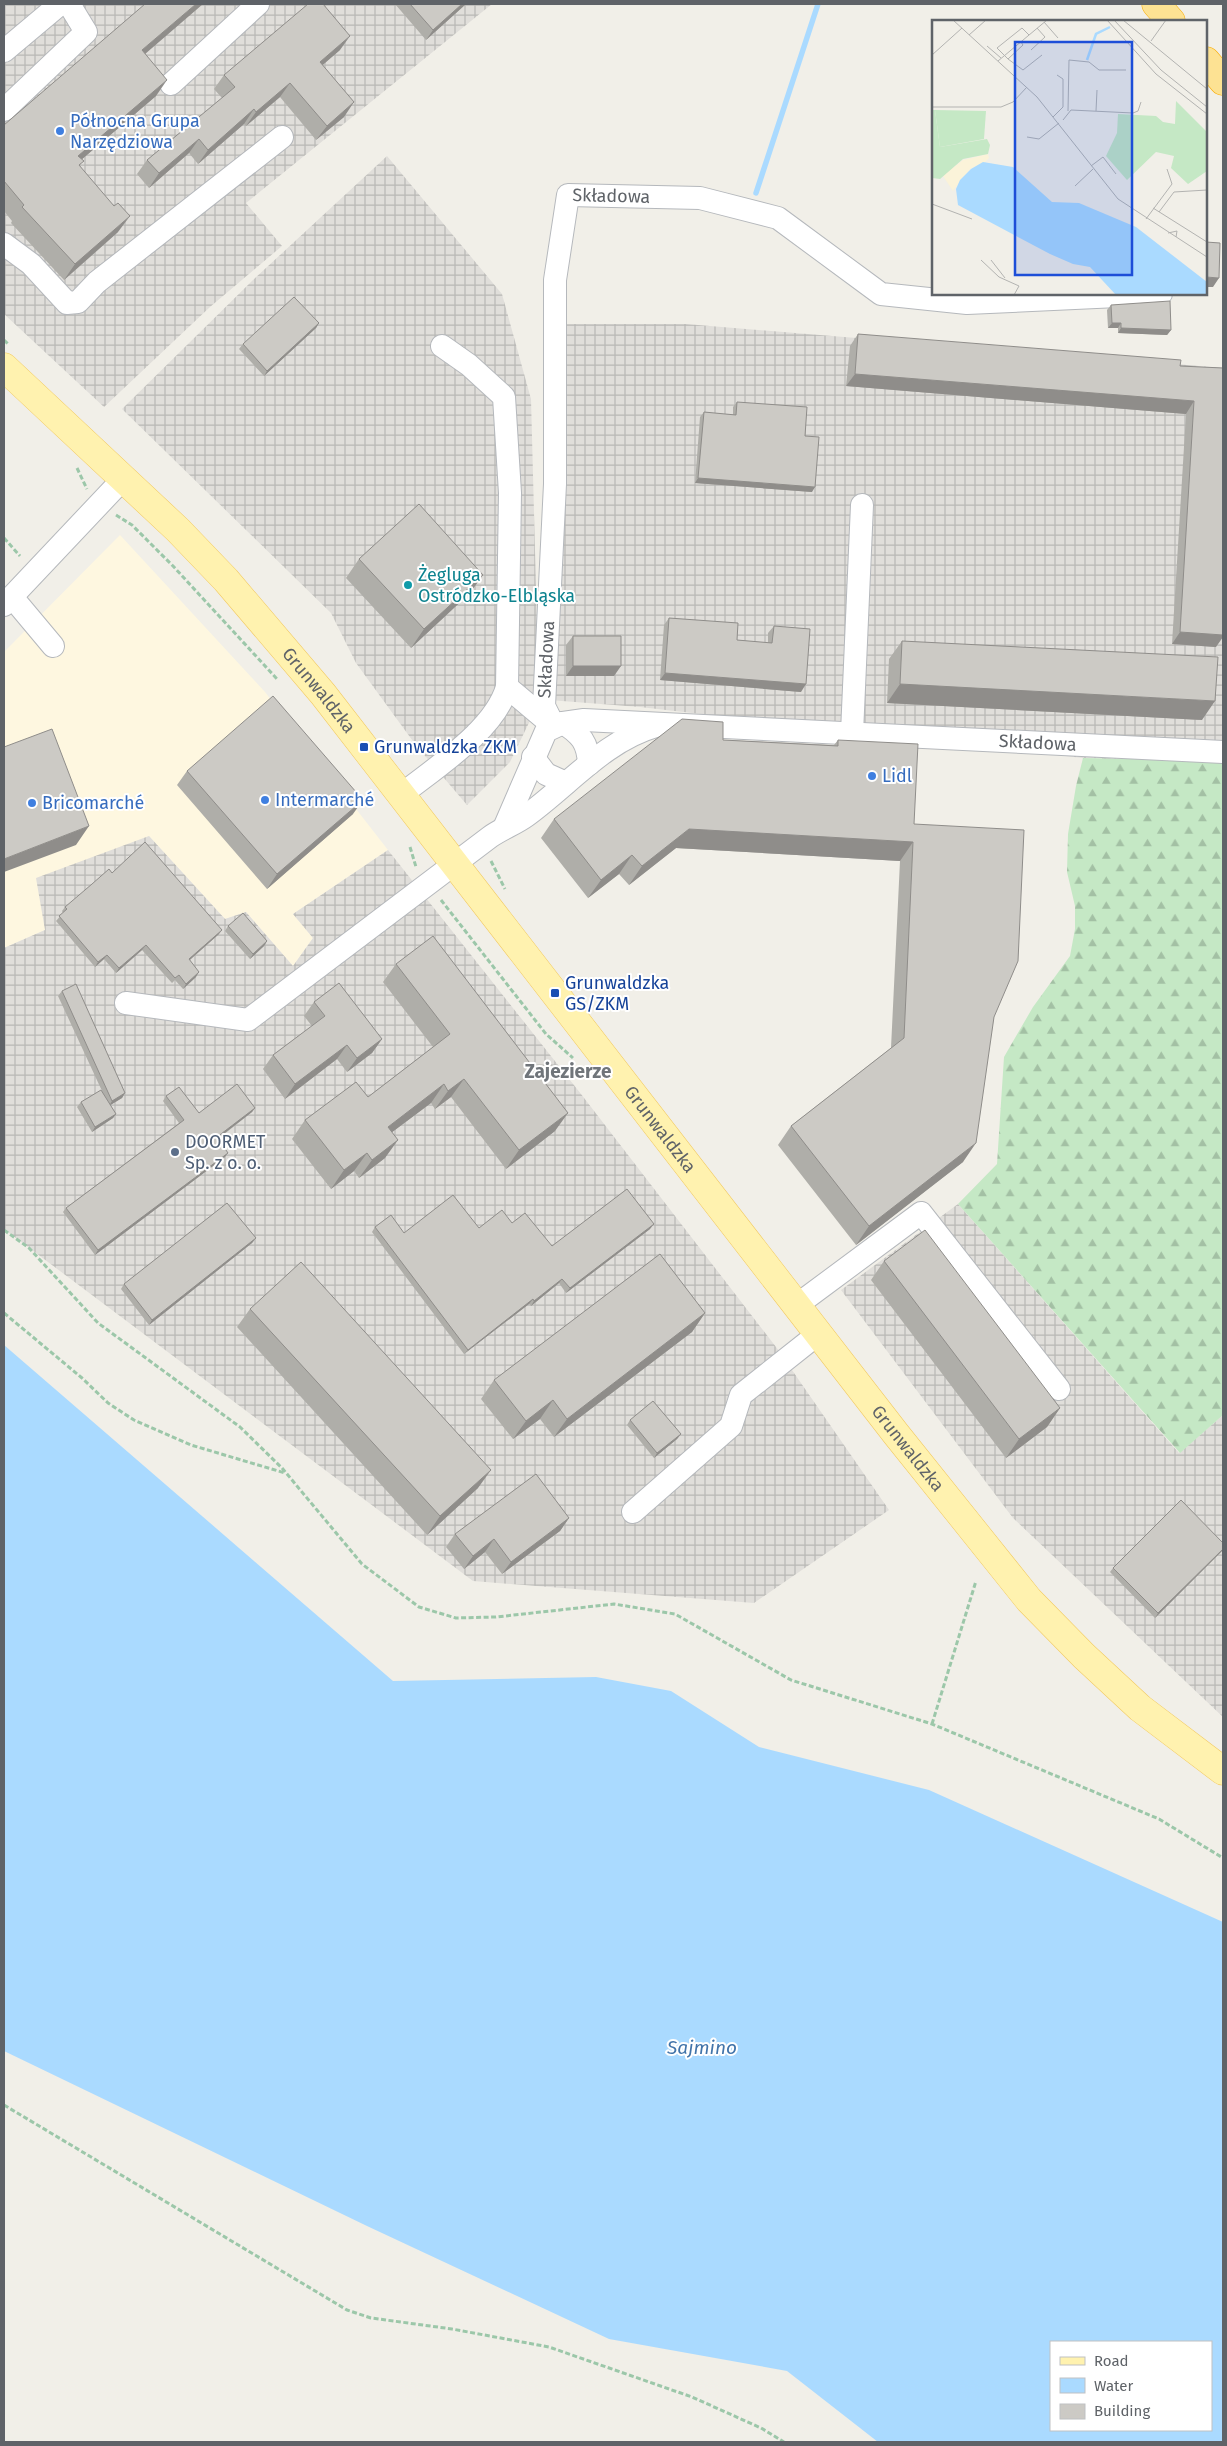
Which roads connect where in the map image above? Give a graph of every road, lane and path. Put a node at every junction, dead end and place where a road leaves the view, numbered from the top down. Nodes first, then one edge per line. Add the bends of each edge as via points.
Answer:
1 (60, 4) edge
2 (69, 4) edge
3 (258, 4) edge
4 (1156, 4) edge
5 (1170, 20) edge
6 (4, 50) edge
7 (1207, 63) edge
8 (1223, 81) edge
9 (172, 84) dead end
10 (4, 110) edge
11 (282, 137) dead end
12 (4, 244) edge
13 (1137, 295) edge
14 (442, 346) dead end
15 (4, 367) edge
16 (123, 479) junction
17 (862, 505) dead end
18 (4, 538) edge
19 (20, 556) dead end
20 (8, 601) edge
21 (53, 646) dead end
22 (507, 687) junction
23 (666, 723) junction
24 (558, 724) junction
25 (852, 733) junction
26 (1223, 752) edge
27 (533, 758) junction
28 (589, 764) junction
29 (566, 783) junction
30 (401, 795) junction
31 (504, 828) junction
32 (454, 864) junction
33 (126, 1003) dead end
34 (4, 1230) edge
35 (797, 1305) junction
36 (4, 1313) edge
37 (818, 1334) junction
38 (1059, 1388) dead end
39 (286, 1473) junction
40 (634, 1512) dead end
41 (976, 1581) dead end
42 (932, 1724) junction
43 (1223, 1771) edge
44 (1223, 1858) edge
45 (4, 2105) edge
46 (784, 2442) edge

1 - 6 street
2 - 10 street via 86,32
3 - 9 street
4 - 5 highway
7 - 8 highway
11 - 12 street via 97,282 78,302 67,303 31,264
13 - 24 street, Składowa via 967,302 881,294 778,218 700,198 568,195 555,280 555,484 544,706
14 - 22 street via 504,397 510,493
15 - 16 main road, Grunwaldzka
16 - 20 street
16 - 30 main road, Grunwaldzka via 226,580 323,694
17 - 25 street
18 - 19 path
20 - 21 street
22 - 24 street
22 - 30 street via 503,700 481,730
23 - 24 street, Składowa via 584,720
23 - 25 street, Składowa
23 - 28 street, Składowa via 615,744
24 - 27 street via 546,731
24 - 28 street, Składowa via 576,731 585,741
25 - 26 street, Składowa
27 - 29 street via 546,774
27 - 31 street
28 - 29 street, Składowa
29 - 31 street, Składowa via 525,817
30 - 32 main road, Grunwaldzka
31 - 32 street, Składowa
32 - 33 street, Składowa via 248,1020
32 - 35 main road, Grunwaldzka
34 - 39 path via 29,1248 98,1323 240,1427
35 - 37 main road, Grunwaldzka
35 - 38 street via 921,1213
36 - 39 path via 108,1403 134,1420 191,1446
37 - 40 street via 741,1395 731,1426
37 - 43 main road, Grunwaldzka via 1029,1600 1140,1708
39 - 42 path via 362,1564 419,1606 456,1618 496,1618 614,1604 675,1614 791,1680
41 - 42 path
42 - 44 path via 1159,1819
45 - 46 path via 347,2310 371,2318 549,2347 692,2397

